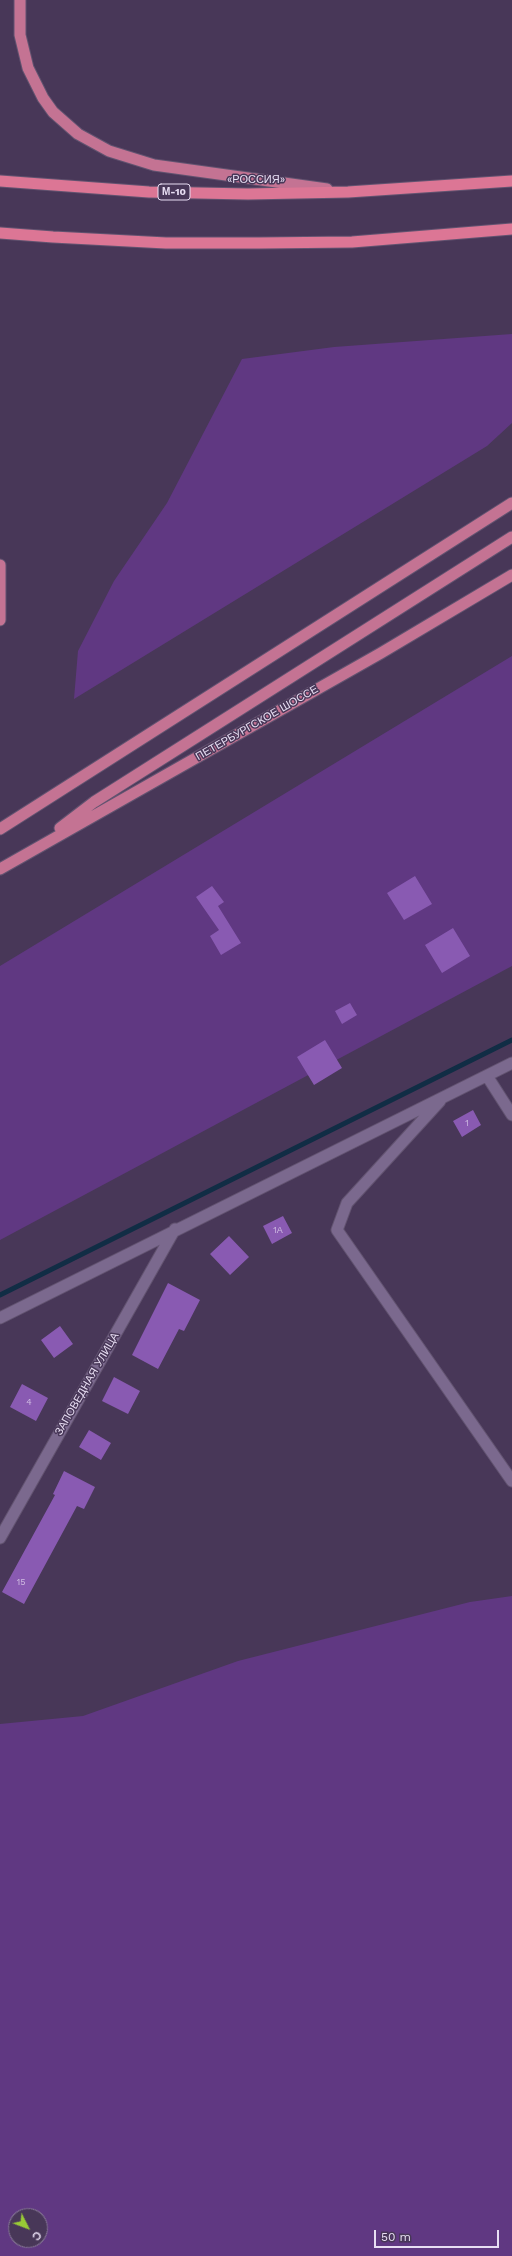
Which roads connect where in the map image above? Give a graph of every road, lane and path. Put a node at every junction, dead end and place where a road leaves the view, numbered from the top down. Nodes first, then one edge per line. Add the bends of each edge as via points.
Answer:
1 (20, 0) edge
2 (0, 181) edge
3 (512, 181) edge
4 (348, 192) junction
5 (512, 229) edge
6 (0, 232) edge
7 (512, 503) edge
8 (512, 537) edge
9 (0, 565) edge
10 (512, 575) edge
11 (0, 620) edge
12 (0, 829) edge
13 (20, 856) junction
14 (0, 869) edge
15 (512, 1064) edge
16 (487, 1076) junction
17 (445, 1096) junction
18 (512, 1115) edge
19 (175, 1229) junction
20 (0, 1318) edge
21 (512, 1481) edge
22 (0, 1538) edge

1 - 4 main road via 20,35 34,84 46,103 65,124 97,145 127,158 154,165
2 - 4 highway, «РОССИЯ» / М-10 via 149,192
3 - 4 highway, «РОССИЯ» / М-10
5 - 6 highway via 352,242 166,243
7 - 12 main road
8 - 13 main road via 94,802
9 - 11 main road
10 - 13 main road, ПЕТЕРБУРГСКОЕ ШОССЕ via 381,653
13 - 14 main road, ПЕТЕРБУРГСКОЕ ШОССЕ
15 - 16 street
16 - 17 street
16 - 18 street
17 - 19 street
17 - 21 street via 347,1203 337,1230
19 - 20 street
19 - 22 street, ЗАПОВЕДНАЯ УЛИЦА

